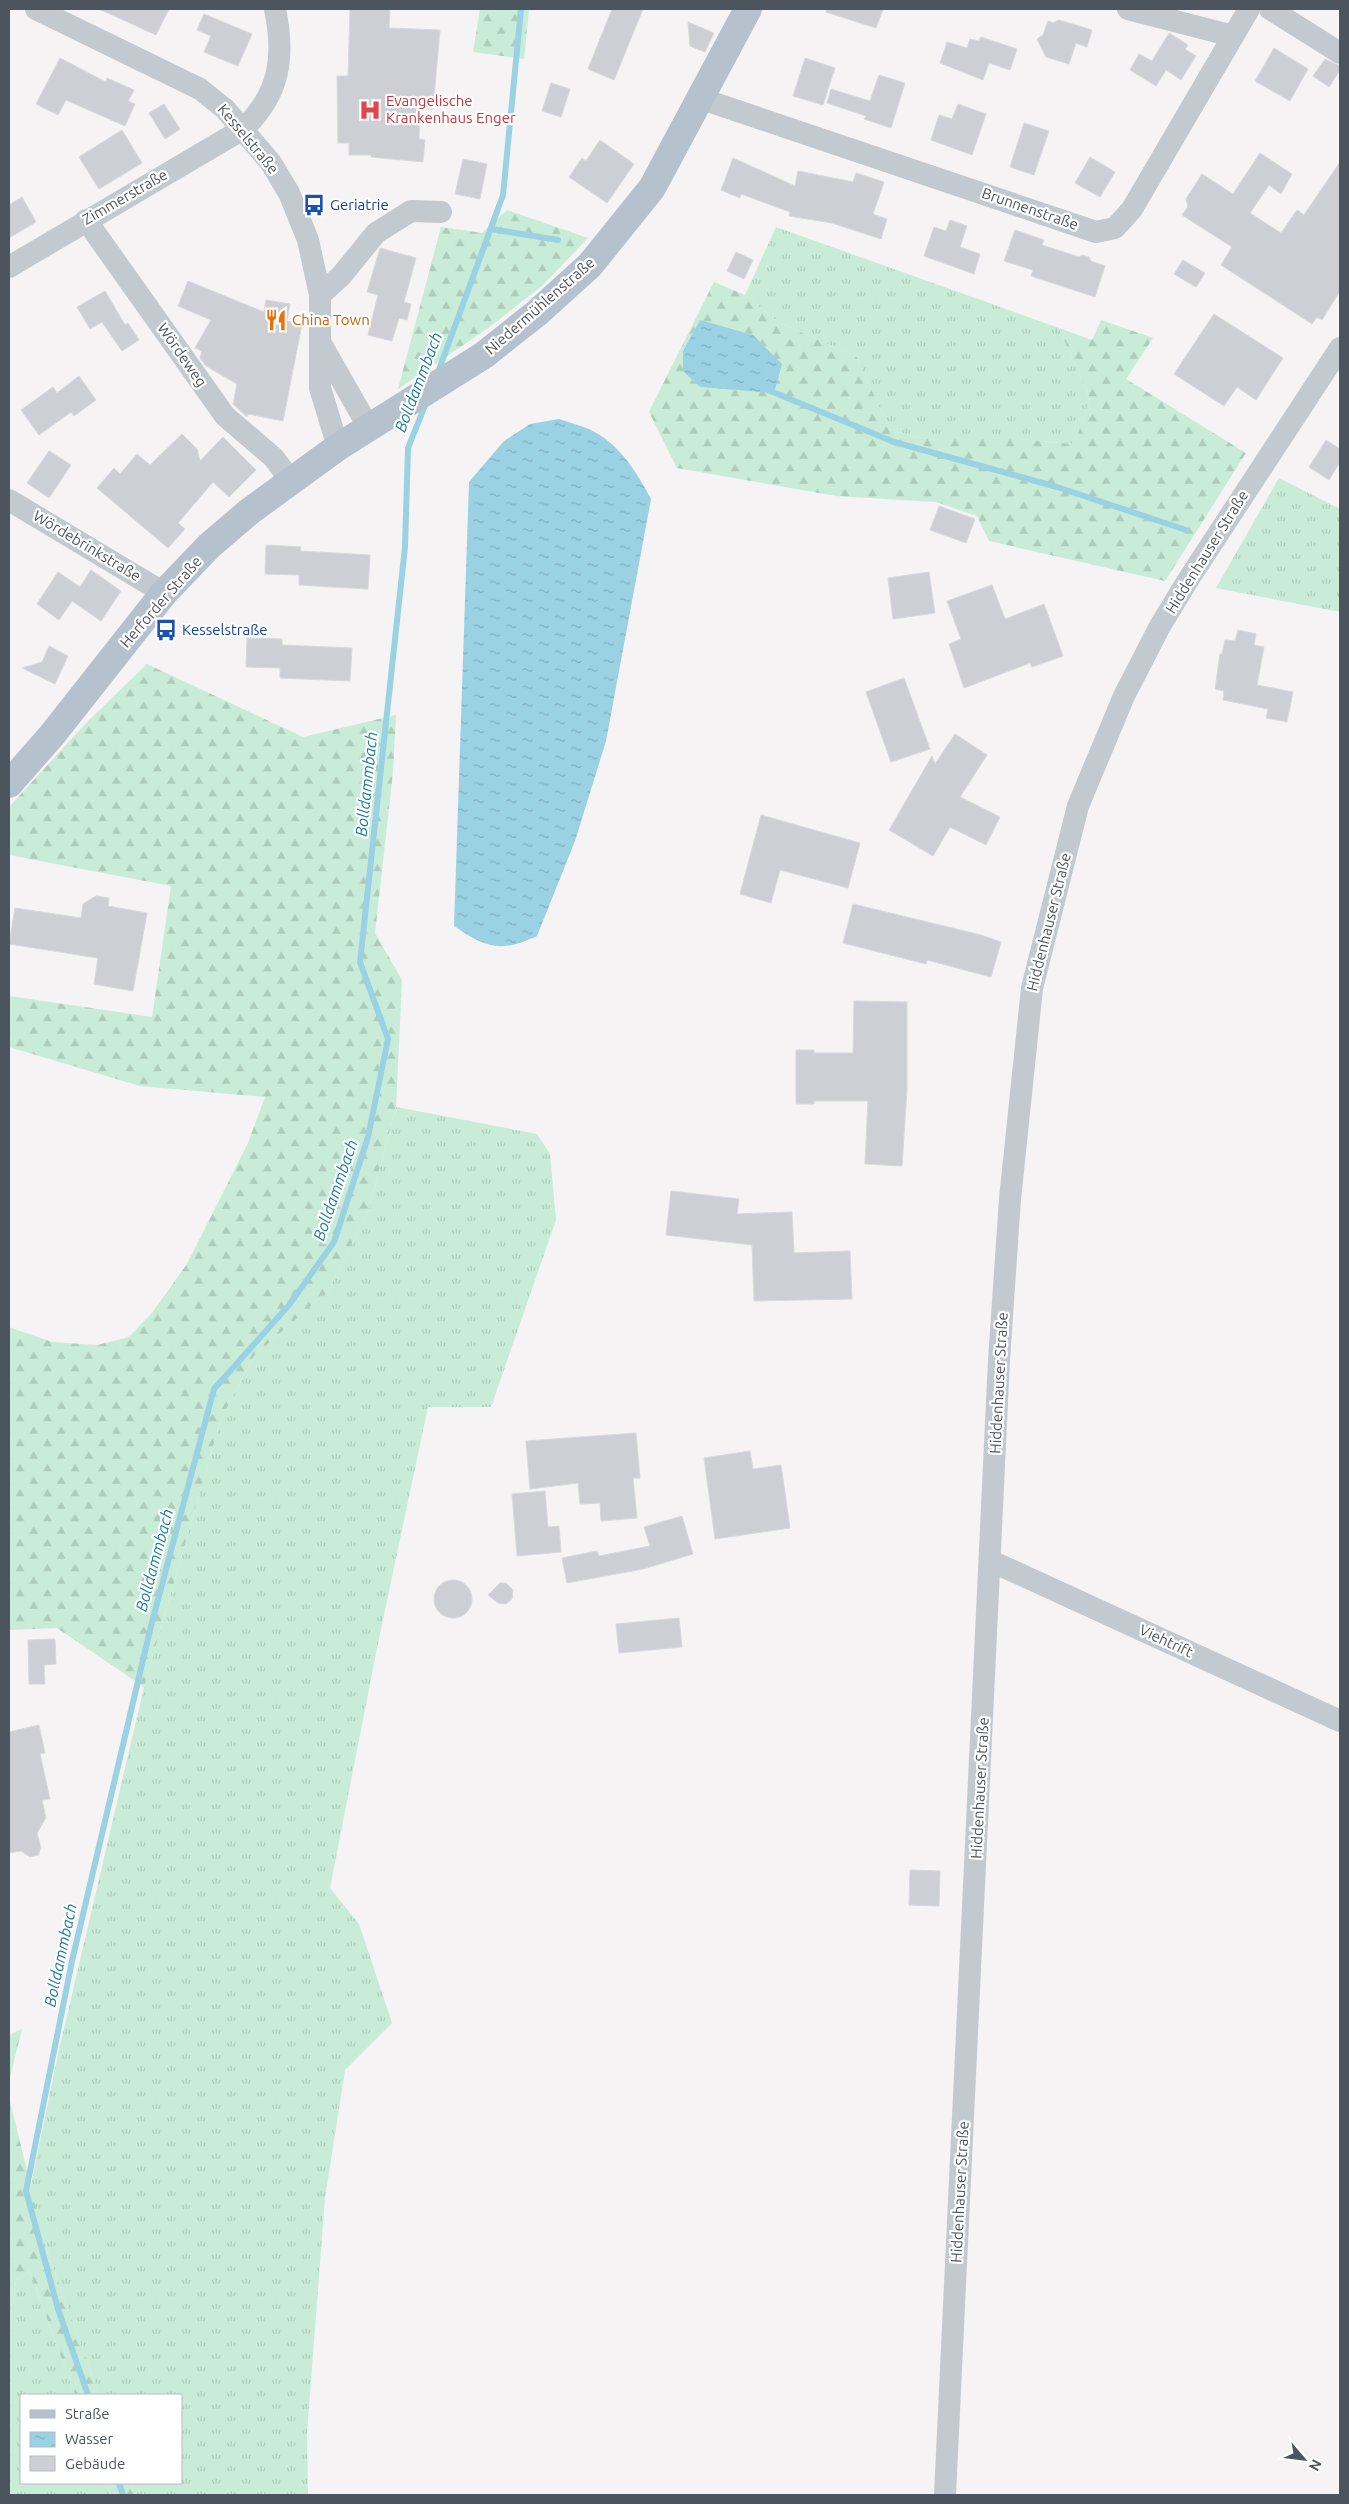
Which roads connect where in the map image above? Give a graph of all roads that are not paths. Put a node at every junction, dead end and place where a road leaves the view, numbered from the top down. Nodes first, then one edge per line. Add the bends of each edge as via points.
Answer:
1 (36, 9) edge
2 (275, 9) edge
3 (748, 9) edge
4 (1128, 9) edge
5 (1249, 9) edge
6 (1270, 9) edge
7 (1233, 36) junction
8 (1340, 53) edge
9 (702, 99) junction
10 (243, 129) junction
11 (441, 212) dead end
12 (86, 220) junction
13 (9, 267) edge
14 (320, 294) junction
15 (320, 342) junction
16 (1340, 348) edge
17 (378, 423) junction
18 (338, 447) junction
19 (290, 480) junction
20 (9, 500) edge
21 (164, 593) junction
22 (9, 784) edge
23 (991, 1562) junction
24 (1340, 1721) edge
25 (945, 2495) edge

1 - 10 street, Kesselstraße via 200,89 226,109
2 - 10 street, Zimmerstraße via 280,31 279,67 267,100
3 - 9 main road, Niedermühlenstraße
4 - 7 street
5 - 7 street, Brunnenstraße
6 - 8 street
7 - 9 street, Brunnenstraße via 1132,209 1115,228 1096,232
9 - 17 main road, Niedermühlenstraße via 652,188 590,265 484,355
10 - 12 street, Zimmerstraße
10 - 14 street, Kesselstraße via 271,163 289,193 308,240
11 - 14 street via 411,212 376,233 341,276
12 - 13 street, Zimmerstraße
12 - 19 street, Wördeweg via 225,416 274,458
14 - 15 street, Kesselstraße
15 - 17 street, Kesselstraße
15 - 18 street, Kesselstraße via 320,388
16 - 23 street, Hiddenhauser Straße via 1160,626 1124,696 1078,806 1032,988 1010,1199 999,1360
17 - 18 main road, Niedermühlenstraße
18 - 19 main road, Herforder Straße
19 - 21 main road, Herforder Straße via 209,546
20 - 21 street, Wördebrinkstraße
21 - 22 main road, Herforder Straße via 52,735
23 - 24 street, Viehtrift
23 - 25 street, Hiddenhauser Straße

